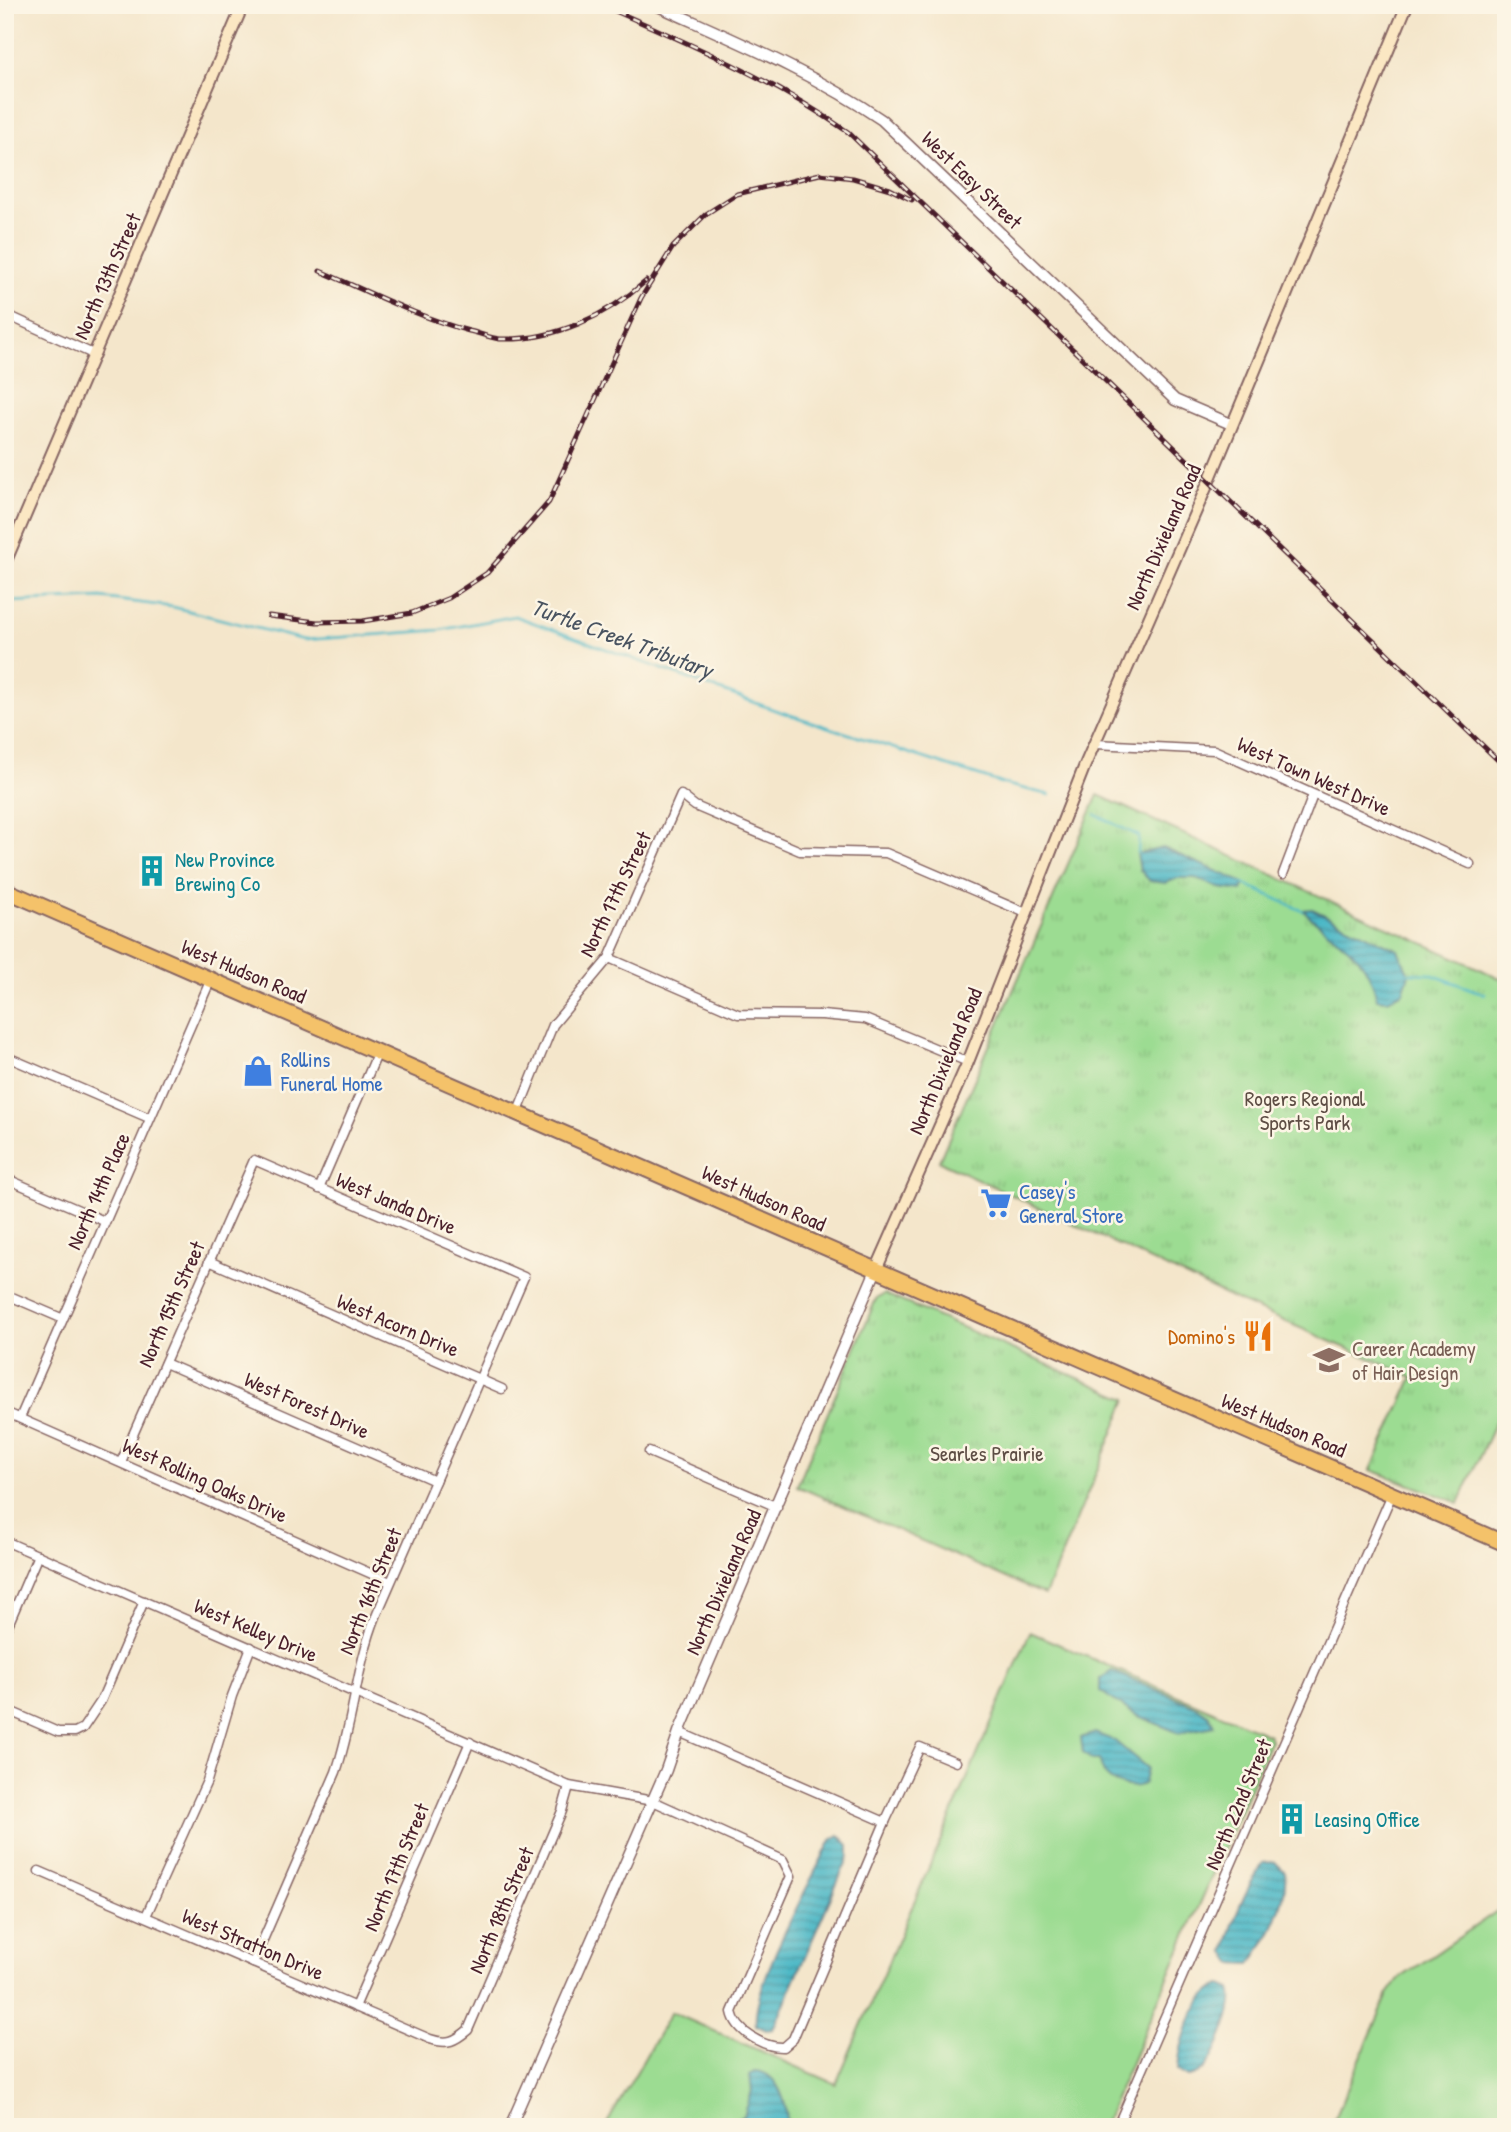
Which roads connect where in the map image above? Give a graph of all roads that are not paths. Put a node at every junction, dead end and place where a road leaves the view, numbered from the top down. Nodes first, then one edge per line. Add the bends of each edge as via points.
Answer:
1 (243, 5) edge
2 (656, 5) edge
3 (1407, 5) edge
4 (5, 314) edge
5 (93, 354) junction
6 (1231, 424) junction
7 (5, 563) edge
8 (1095, 744) junction
9 (1313, 795) junction
10 (1470, 864) dead end
11 (1283, 874) dead end
12 (5, 891) edge
13 (1026, 913) junction
14 (609, 958) junction
15 (211, 979) junction
16 (378, 1052) junction
17 (5, 1056) edge
18 (968, 1062) junction
19 (517, 1114) junction
20 (149, 1118) junction
21 (254, 1160) joint
22 (5, 1178) edge
23 (319, 1189) junction
24 (104, 1221) junction
25 (209, 1261) junction
26 (876, 1270) junction
27 (524, 1277) joint
28 (5, 1294) edge
29 (61, 1318) junction
30 (165, 1363) junction
31 (480, 1379) junction
32 (502, 1389) dead end
33 (5, 1412) edge
34 (20, 1418) junction
35 (649, 1452) dead end
36 (121, 1462) junction
37 (435, 1480) junction
38 (1392, 1494) junction
39 (777, 1507) junction
40 (5, 1541) edge
41 (1506, 1545) edge
42 (38, 1555) junction
43 (390, 1582) junction
44 (144, 1601) junction
45 (5, 1632) edge
46 (251, 1647) junction
47 (355, 1692) junction
48 (5, 1709) edge
49 (679, 1732) junction
50 (470, 1742) junction
51 (956, 1762) dead end
52 (569, 1786) junction
53 (653, 1801) junction
54 (885, 1822) junction
55 (39, 1871) dead end
56 (146, 1916) junction
57 (253, 1963) junction
58 (355, 2007) junction
59 (454, 2042) joint
60 (510, 2127) edge
61 (1117, 2127) edge

1 - 5 main road, North 13th Street
2 - 6 street, West Easy Street via 844,94 882,120 1175,400
3 - 6 main road, North Dixieland Road
4 - 5 street
5 - 7 main road, North 13th Street
6 - 8 main road, North Dixieland Road
8 - 9 street, West Town West Drive via 1214,750
8 - 13 main road, North Dixieland Road
9 - 10 street, West Town West Drive
9 - 11 street
12 - 15 highway, West Hudson Road
13 - 14 street, North 17th Street via 886,853 800,851 706,811 681,795
13 - 18 main road, North Dixieland Road
14 - 18 street via 738,1014 865,1019
14 - 19 street, North 17th Street via 553,1025
15 - 16 highway, West Hudson Road
15 - 20 street, North 14th Place
16 - 19 highway, West Hudson Road
16 - 23 street
17 - 20 street
18 - 26 main road, North Dixieland Road
19 - 26 highway, West Hudson Road
20 - 24 street, North 14th Place
21 - 23 street, West Janda Drive
21 - 25 street, North 15th Street
22 - 24 street
23 - 27 street, West Janda Drive
24 - 29 street, North 14th Place
25 - 30 street, North 15th Street
25 - 31 street, West Acorn Drive
26 - 38 highway, West Hudson Road
26 - 39 street, North Dixieland Road
27 - 31 street, North 16th Street
28 - 29 street
29 - 34 street, North 14th Place
30 - 36 street, North 15th Street
30 - 37 street, West Forest Drive
31 - 32 street, West Acorn Drive
31 - 37 street, North 16th Street
33 - 34 street, West Rolling Oaks Drive
34 - 36 street, West Rolling Oaks Drive
35 - 39 street
36 - 43 street, West Rolling Oaks Drive
37 - 43 street, North 16th Street
38 - 41 highway, West Hudson Road
38 - 61 street, North 22nd Street
39 - 49 street, North Dixieland Road
40 - 42 street, West Kelley Drive
42 - 44 street, West Kelley Drive
42 - 45 street
43 - 47 street, North 16th Street via 366,1641
44 - 46 street, West Kelley Drive
44 - 48 street via 91,1720 83,1728 58,1732
46 - 47 street, West Kelley Drive
46 - 56 street via 207,1781
47 - 50 street, West Kelley Drive
47 - 57 street, North 16th Street via 336,1772
49 - 53 street, North Dixieland Road
49 - 54 street
50 - 52 street, West Kelley Drive
50 - 58 street, North 17th Street
51 - 54 street via 920,1747
52 - 53 street, West Kelley Drive
52 - 59 street, North 18th Street via 468,2031
53 - 54 street, West Kelley Drive via 767,1852 789,1867 791,1876 732,2012 739,2026 775,2048 785,2047 793,2039
53 - 60 street, North Dixieland Road
55 - 56 street, West Stratton Drive
56 - 57 street, West Stratton Drive
57 - 58 street, West Stratton Drive
58 - 59 street, West Stratton Drive via 430,2039

